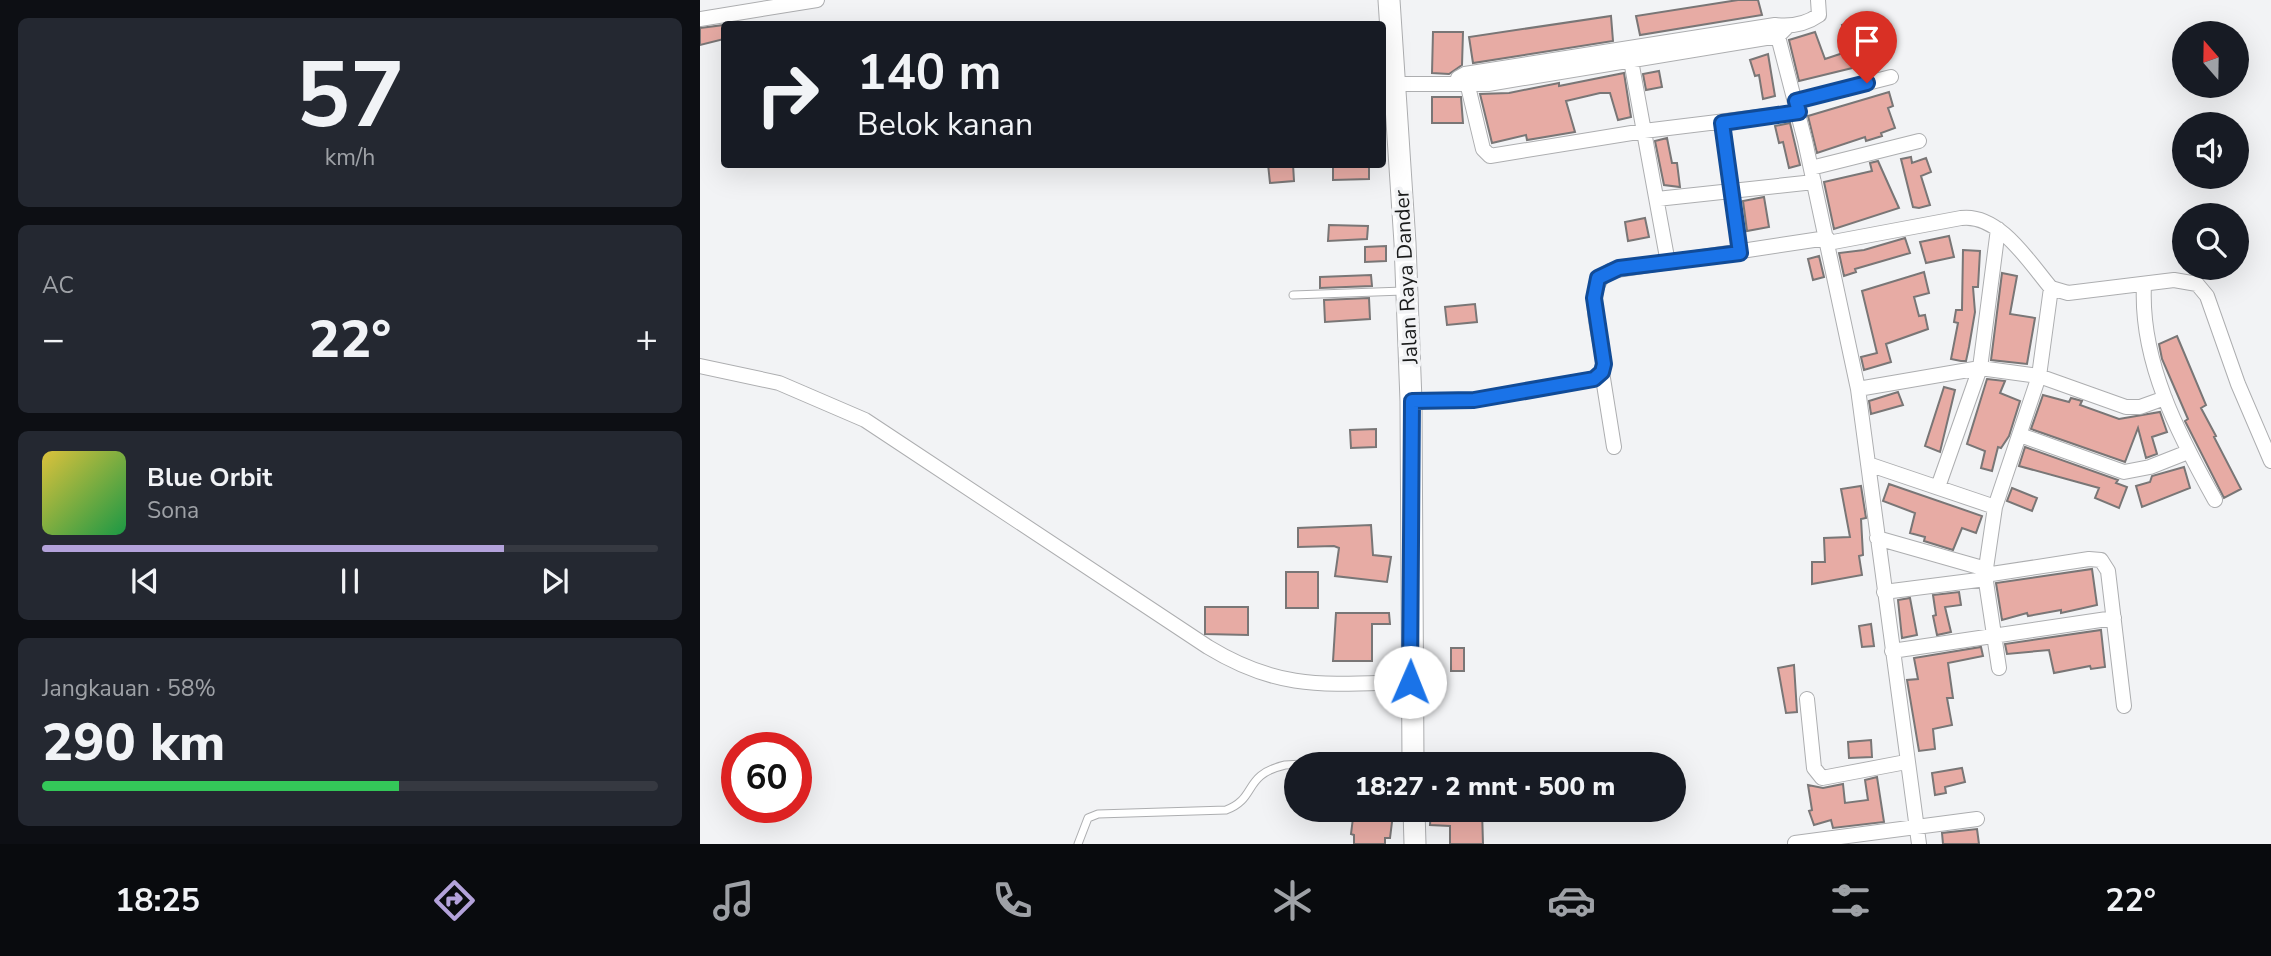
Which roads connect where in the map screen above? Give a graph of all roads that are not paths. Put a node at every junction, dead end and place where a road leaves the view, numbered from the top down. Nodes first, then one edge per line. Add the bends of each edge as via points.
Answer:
1 (817, 0) edge
2 (1389, 0) edge
3 (1818, 0) edge
4 (700, 19) edge
5 (1780, 29) junction
6 (1630, 55) junction
7 (1891, 78) dead end
8 (1462, 81) junction
9 (1394, 84) junction
10 (1797, 106) junction
11 (1722, 123) junction
12 (1644, 131) junction
13 (1919, 141) dead end
14 (1813, 175) junction
15 (1731, 191) junction
16 (1657, 199) junction
17 (1998, 229) junction
18 (1828, 240) junction
19 (1740, 253) junction
20 (1668, 263) junction
21 (2144, 285) junction
22 (2051, 288) junction
23 (1408, 291) junction
24 (1293, 295) dead end
25 (700, 366) edge
26 (1980, 368) junction
27 (1602, 372) junction
28 (2039, 376) junction
29 (1858, 389) junction
30 (2165, 398) junction
31 (1412, 401) junction
32 (2020, 435) junction
33 (1614, 447) dead end
34 (2188, 452) junction
35 (2271, 461) edge
36 (1868, 464) junction
37 (1938, 487) junction
38 (2215, 500) dead end
39 (1995, 507) junction
40 (1877, 538) junction
41 (1986, 574) junction
42 (1884, 592) junction
43 (2114, 618) junction
44 (1994, 635) junction
45 (1892, 651) junction
46 (1999, 668) dead end
47 (1410, 682) junction
48 (1807, 699) dead end
49 (2124, 706) dead end
50 (1413, 752) edge
51 (1906, 762) junction
52 (1284, 765) edge
53 (1977, 819) dead end
54 (1414, 822) edge
55 (1916, 826) junction
56 (1795, 843) edge
57 (1078, 844) edge
58 (1415, 844) edge
59 (1919, 844) edge

1 - 4 street
2 - 9 main road, Jalan Raya Dander
3 - 5 street via 1819,15
5 - 6 street
5 - 10 street
6 - 8 street
6 - 12 street
7 - 10 street
8 - 9 street
8 - 12 street via 1483,149 1490,156
9 - 23 main road, Jalan Raya Dander
10 - 11 street
10 - 14 street
11 - 12 street
11 - 15 street
12 - 16 street
13 - 14 street
14 - 15 street
14 - 18 street
15 - 16 street
15 - 19 street
16 - 20 street
17 - 18 street via 1987,220 1970,216
17 - 22 street
17 - 26 street
18 - 19 street
18 - 29 street
19 - 20 street
20 - 27 street via 1610,271 1595,283
21 - 22 street via 2078,293
21 - 30 street via 2144,329
21 - 35 street via 2182,280 2202,289
22 - 28 street
23 - 24 lane
23 - 31 main road, Jalan Raya Dander
25 - 47 street via 779,383 865,420 1208,647 1251,670 1283,681 1308,683
26 - 28 street
26 - 29 street
26 - 37 street
27 - 31 street via 1586,381 1487,398
27 - 33 street
28 - 30 street via 2126,407
28 - 32 street
29 - 36 street
30 - 34 street
31 - 47 main road, Jalan Raya Dander
32 - 34 street via 2124,472
32 - 39 street
34 - 38 street
36 - 37 street
36 - 40 street
37 - 39 street
39 - 41 street
40 - 41 street
40 - 42 street
41 - 42 street
41 - 43 street via 2101,561 2108,572
41 - 44 street
42 - 45 street
43 - 44 street
43 - 49 street
44 - 45 street
44 - 46 street
45 - 51 street
47 - 50 main road, Jalan Raya Dander
48 - 51 street via 1814,768 1822,778
51 - 55 street
52 - 57 lane via 1258,775 1234,807 1098,814 1088,818
53 - 55 street
54 - 58 main road
55 - 56 street
55 - 59 street

